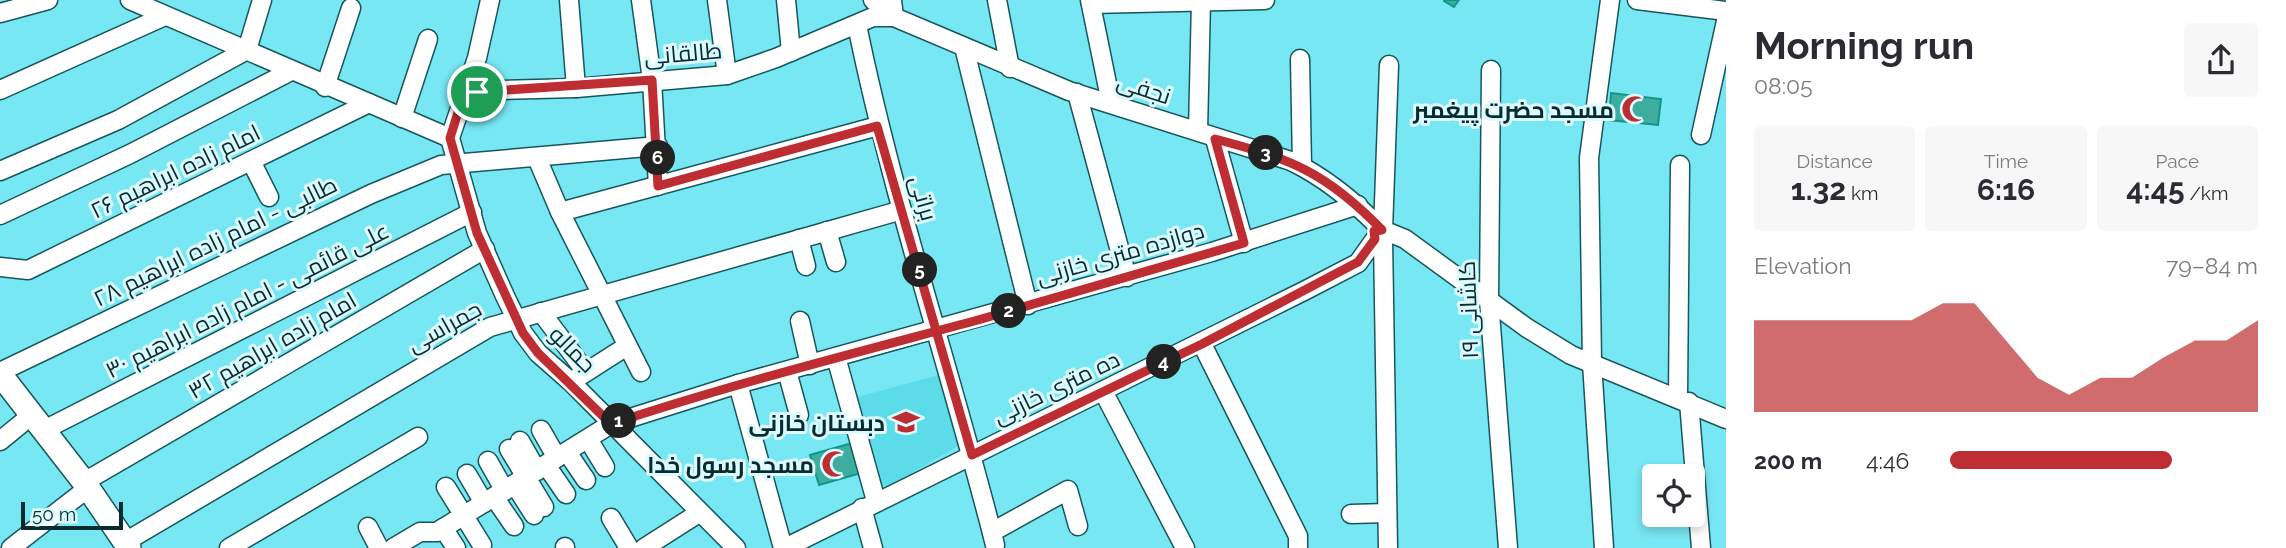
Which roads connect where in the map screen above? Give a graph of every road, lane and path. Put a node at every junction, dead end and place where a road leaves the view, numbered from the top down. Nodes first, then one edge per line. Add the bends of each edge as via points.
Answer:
1 (48, 0) edge
2 (130, 0) edge
3 (262, 0) edge
4 (490, 0) edge
5 (569, 0) edge
6 (641, 0) edge
7 (717, 0) edge
8 (786, 0) edge
9 (873, 0) edge
10 (997, 0) edge
11 (1263, 0) edge
12 (1610, 0) edge
13 (1637, 0) edge
14 (1152, 1) edge
15 (1193, 1) edge
16 (1091, 2) edge
17 (351, 8) dead end
18 (893, 8) edge
19 (1726, 11) edge
20 (0, 13) edge
21 (165, 16) junction
22 (1726, 21) edge
23 (857, 25) junction
24 (428, 39) dead end
25 (964, 47) junction
26 (247, 50) junction
27 (791, 52) junction
28 (1300, 60) dead end
29 (1390, 65) dead end
30 (1010, 68) junction
31 (292, 71) junction
32 (1492, 71) dead end
33 (727, 75) junction
34 (652, 80) junction
35 (325, 87) junction
36 (576, 88) junction
37 (0, 90) edge
38 (465, 90) junction
39 (1077, 93) junction
40 (369, 103) junction
41 (1111, 103) junction
42 (402, 118) junction
43 (877, 126) junction
44 (1198, 131) junction
45 (1701, 135) dead end
46 (450, 138) junction
47 (1215, 139) junction
48 (658, 146) junction
49 (537, 158) junction
50 (251, 161) junction
51 (456, 165) junction
52 (1680, 165) dead end
53 (1302, 166) junction
54 (0, 171) edge
55 (658, 186) junction
56 (269, 197) dead end
57 (1358, 205) junction
58 (902, 210) junction
59 (472, 212) junction
60 (560, 212) junction
61 (0, 215) edge
62 (827, 231) junction
63 (1381, 233) junction
64 (799, 239) junction
65 (1244, 243) junction
66 (485, 249) junction
67 (836, 262) dead end
68 (806, 266) dead end
69 (0, 267) edge
70 (1127, 277) junction
71 (601, 296) junction
72 (1489, 300) junction
73 (1028, 305) junction
74 (541, 312) junction
75 (514, 317) junction
76 (800, 321) dead end
77 (937, 331) junction
78 (1202, 344) junction
79 (627, 346) junction
80 (836, 357) junction
81 (1592, 363) junction
82 (810, 365) junction
83 (787, 371) junction
84 (641, 372) dead end
85 (0, 373) edge
86 (579, 377) junction
87 (738, 384) junction
88 (1103, 391) junction
89 (1684, 400) junction
90 (799, 415) dead end
91 (1726, 419) edge
92 (39, 422) junction
93 (611, 424) junction
94 (541, 430) dead end
95 (418, 437) dead end
96 (588, 439) junction
97 (0, 441) edge
98 (515, 445) dead end
99 (972, 455) junction
100 (488, 461) dead end
101 (605, 467) dead end
102 (467, 474) dead end
103 (526, 478) junction
104 (586, 480) dead end
105 (86, 485) junction
106 (446, 487) dead end
107 (566, 494) dead end
108 (869, 504) junction
109 (539, 511) dead end
110 (699, 513) junction
111 (1387, 513) junction
112 (1351, 514) dead end
113 (463, 516) junction
114 (611, 518) dead end
115 (514, 526) dead end
116 (1078, 526) dead end
117 (368, 527) dead end
118 (443, 528) junction
119 (127, 545) edge
120 (482, 545) dead end
121 (11, 548) edge
122 (229, 548) edge
123 (379, 548) edge
124 (393, 548) edge
125 (456, 548) edge
126 (629, 548) edge
127 (644, 548) edge
128 (736, 548) edge
129 (784, 548) edge
130 (873, 548) edge
131 (1185, 548) edge
132 (1298, 548) edge
133 (1388, 548) edge
134 (1508, 548) edge
135 (1604, 548) edge
136 (1701, 548) edge

1 - 20 street
2 - 21 street
3 - 26 street
4 - 38 street
5 - 36 street
6 - 34 street
7 - 33 street
8 - 27 street
9 - 18 street, نجفی
10 - 30 street
11 - 15 street
12 - 81 street via 1589,158
13 - 19 street
14 - 15 street
14 - 16 street
15 - 44 street
16 - 41 street
17 - 35 street
18 - 23 street, طالقانی
18 - 25 street, نجفی
21 - 26 street
21 - 37 street
22 - 45 street
23 - 27 street, طالقانی
23 - 43 street, براتی
24 - 42 street
25 - 30 street, نجفی
25 - 73 street
26 - 31 street
26 - 54 street via 118,120
27 - 33 street, طالقانی
28 - 53 street
29 - 63 street
30 - 39 street, نجفی
31 - 35 street
31 - 61 street
32 - 72 street, کاشانی ۱۹
33 - 34 street, طالقانی
34 - 36 street, طالقانی
34 - 48 street
35 - 40 street
36 - 38 street, طالقانی
38 - 46 street
39 - 41 street, نجفی
39 - 70 street
40 - 42 street
40 - 50 street, امام زاده ابراهیم ۲۶
41 - 44 street, نجفی
42 - 46 street
43 - 55 street
43 - 58 street, براتی
44 - 47 street, نجفی
46 - 51 street, جمالو
47 - 53 street, نجفی
47 - 65 street
48 - 49 street, طالبی - امام زاده ابراهیم ۲۸
48 - 55 street
49 - 51 street, طالبی - امام زاده ابراهیم ۲۸
49 - 60 street
50 - 56 street
50 - 69 street, امام زاده ابراهیم ۲۶ via 28,271
51 - 59 street, جمالو
51 - 85 street, طالبی - امام زاده ابراهیم ۲۸ via 441,165 371,194
52 - 89 street
53 - 57 street, نجفی
55 - 60 street
57 - 63 street, نجفی
57 - 65 street, دوازده متری خازنی
58 - 62 street, جمراسی
58 - 77 street, براتی
59 - 66 street, جمالو
59 - 92 street, علی قائمی - امام زاده ابراهیم ۳۰
60 - 71 street
62 - 64 street, جمراسی
62 - 67 street
63 - 72 street, نجفی via 1405,239
63 - 78 street, ده متری خازنی via 1358,262
63 - 111 street
64 - 68 street
64 - 71 street, جمراسی
65 - 70 street, دوازده متری خازنی
66 - 75 street, جمالو
66 - 105 street, امام زاده ابراهیم ۳۲
70 - 73 street, دوازده متری خازنی
71 - 74 street, جمراسی
71 - 79 street
72 - 81 street, نجفی via 1571,355
72 - 134 street, کاشانی ۱۹
73 - 77 street, دوازده متری خازنی
74 - 75 street, جمراسی
74 - 86 street
75 - 86 street, جمالو via 538,353
75 - 119 street, جمراسی via 490,327
76 - 82 street
77 - 80 street, دوازده متری خازنی
77 - 99 street, براتی
78 - 88 street, ده متری خازنی
78 - 132 street via 1298,536
79 - 84 street
79 - 86 street
80 - 82 street, دوازده متری خازنی
80 - 108 street
81 - 89 street, نجفی
81 - 135 street
82 - 83 street, دوازده متری خازنی
83 - 87 street, دوازده متری خازنی
83 - 90 street
85 - 92 main road
86 - 93 street, جمالو
87 - 93 street, دوازده متری خازنی
87 - 129 street
88 - 99 street, ده متری خازنی
88 - 131 street
89 - 91 street, نجفی
89 - 136 street
92 - 97 street, علی قائمی - امام زاده ابراهیم ۳۰
92 - 105 main road
93 - 96 street, دوازده متری خازنی
93 - 110 street, جمالو
94 - 103 street
95 - 122 street
96 - 101 street
96 - 103 street, دوازده متری خازنی
98 - 103 street
99 - 108 street, ده متری خازنی
99 - 116 street, براتی via 993,539 1068,490
100 - 103 street
102 - 103 street
103 - 104 street
103 - 107 street
103 - 109 street
103 - 113 street, دوازده متری خازنی
103 - 115 street
105 - 119 main road
105 - 121 street, امام زاده ابراهیم ۳۲
106 - 113 street
108 - 129 street, ده متری خازنی
108 - 130 street
110 - 127 street
110 - 128 street, جمالو
111 - 112 street
111 - 133 street
113 - 118 street, دوازده متری خازنی
113 - 120 street
114 - 126 street
117 - 123 street
118 - 124 street, دوازده متری خازنی via 420,532
118 - 125 street

